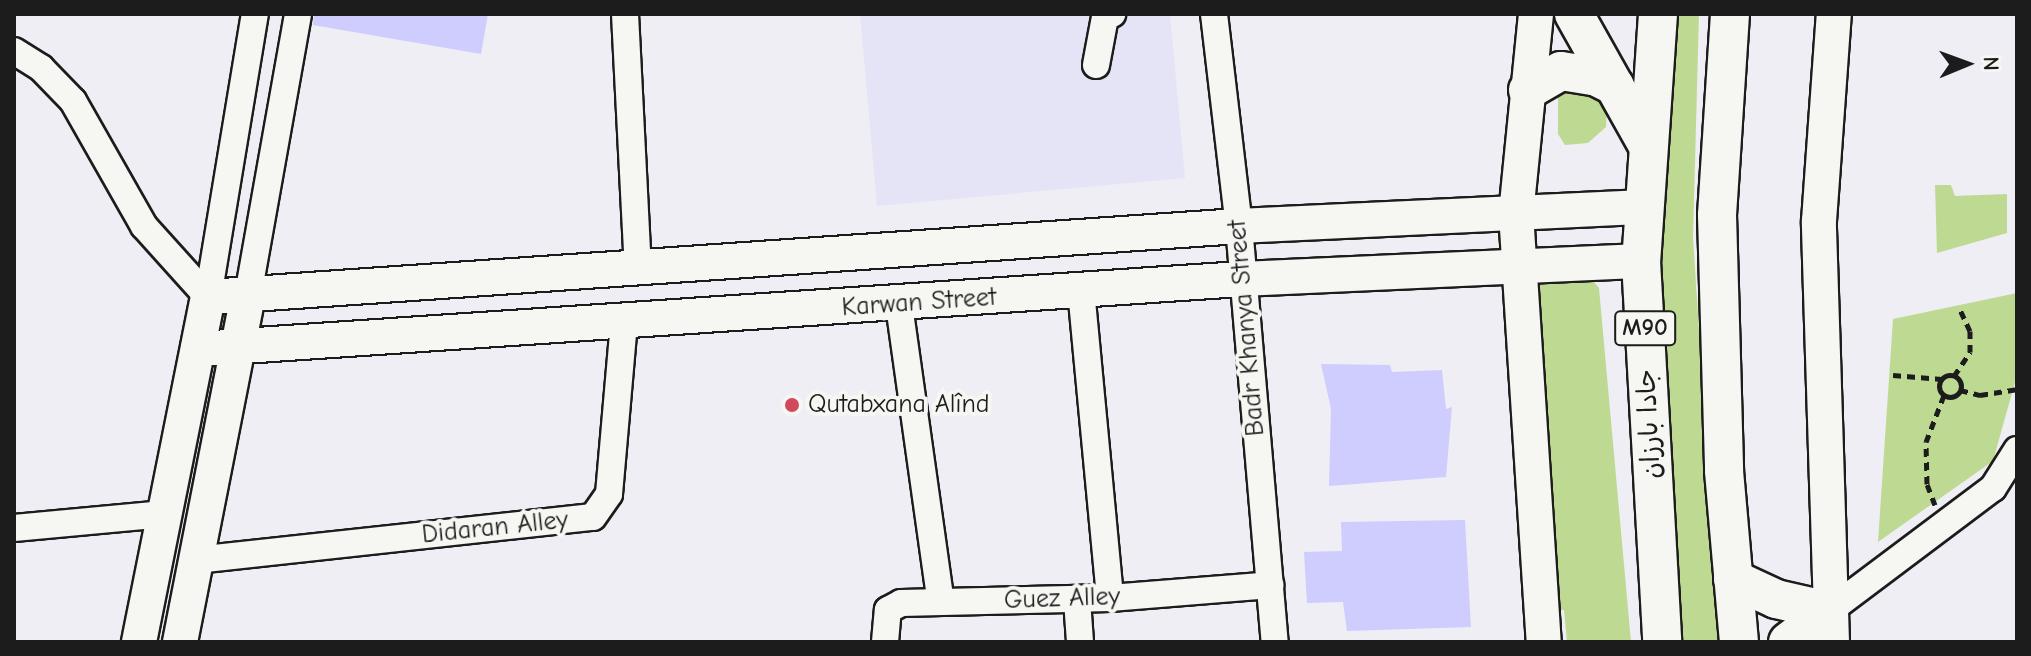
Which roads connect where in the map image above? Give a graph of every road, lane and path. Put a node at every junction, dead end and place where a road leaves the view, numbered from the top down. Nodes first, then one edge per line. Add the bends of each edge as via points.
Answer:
1 (255, 14) edge
2 (298, 14) edge
3 (625, 14) edge
4 (1112, 14) edge
5 (1214, 14) edge
6 (1536, 14) edge
7 (1574, 14) edge
8 (1658, 14) edge
9 (1730, 14) edge
10 (1834, 14) edge
11 (14, 51) edge
12 (1096, 65) dead end
13 (1615, 86) junction
14 (1528, 90) junction
15 (1648, 146) junction
16 (1644, 207) junction
17 (1516, 213) junction
18 (1239, 226) junction
19 (1641, 261) junction
20 (1518, 266) junction
21 (638, 268) junction
22 (1242, 279) junction
23 (1081, 290) junction
24 (248, 295) junction
25 (208, 297) junction
26 (899, 305) junction
27 (1960, 310) dead end
28 (624, 322) junction
29 (239, 347) junction
30 (198, 349) junction
31 (1893, 375) dead end
32 (1954, 376) junction
33 (1942, 379) junction
34 (2017, 389) edge
35 (1960, 390) junction
36 (1944, 395) junction
37 (2017, 450) edge
38 (164, 514) junction
39 (1946, 526) junction
40 (14, 528) edge
41 (196, 560) junction
42 (1733, 579) junction
43 (1270, 585) junction
44 (1110, 598) junction
45 (1077, 600) junction
46 (941, 602) junction
47 (1830, 626) edge
48 (139, 642) edge
49 (180, 642) edge
50 (885, 642) edge
51 (1080, 642) edge
52 (1275, 642) edge
53 (1544, 642) edge
54 (1662, 642) edge
55 (1739, 642) edge
56 (1788, 642) edge

1 - 25 street
2 - 24 street
3 - 21 street
4 - 12 street via 1105,17
5 - 18 street, Badr Khanya Street
6 - 14 main road
7 - 13 highway
8 - 15 highway, جادا بارزان / M90
9 - 42 highway via 1717,215 1724,471
10 - 47 main road via 1819,221
11 - 25 street via 41,68 73,101 144,226
13 - 14 highway via 1561,71
13 - 15 highway
14 - 17 main road
15 - 16 highway, جادا بارزان / M90
16 - 17 main road
16 - 19 highway, جادا بارزان / M90
17 - 18 main road
17 - 20 main road
18 - 21 main road
18 - 22 street, Badr Khanya Street
19 - 20 main road, Karwan Street
19 - 54 highway, جادا بارزان / M90
20 - 22 main road, Karwan Street
20 - 53 main road
21 - 24 main road
22 - 23 main road, Karwan Street
22 - 43 street, Badr Khanya Street
23 - 26 main road, Karwan Street
23 - 44 street
24 - 25 main road
24 - 29 main road
25 - 30 main road
26 - 28 main road, Karwan Street
26 - 46 street
27 - 32 path via 1970,331 1970,352
28 - 29 main road, Karwan Street
28 - 41 street, Didaran Alley via 609,494 593,517
29 - 30 main road, Karwan Street
29 - 41 main road
30 - 38 main road
31 - 33 path
32 - 33 path
32 - 35 path
33 - 36 path
34 - 35 path via 1980,395
35 - 36 path
36 - 39 path via 1929,426 1925,458 1927,484
37 - 39 street via 1993,488
38 - 40 street
38 - 48 main road
39 - 47 street
41 - 49 main road
42 - 47 highway
42 - 55 highway
43 - 44 street, Guez Alley
43 - 52 street, Badr Khanya Street
44 - 45 street, Guez Alley
45 - 46 street, Guez Alley
45 - 51 street
46 - 50 street, Guez Alley via 901,603 888,610
47 - 56 highway

